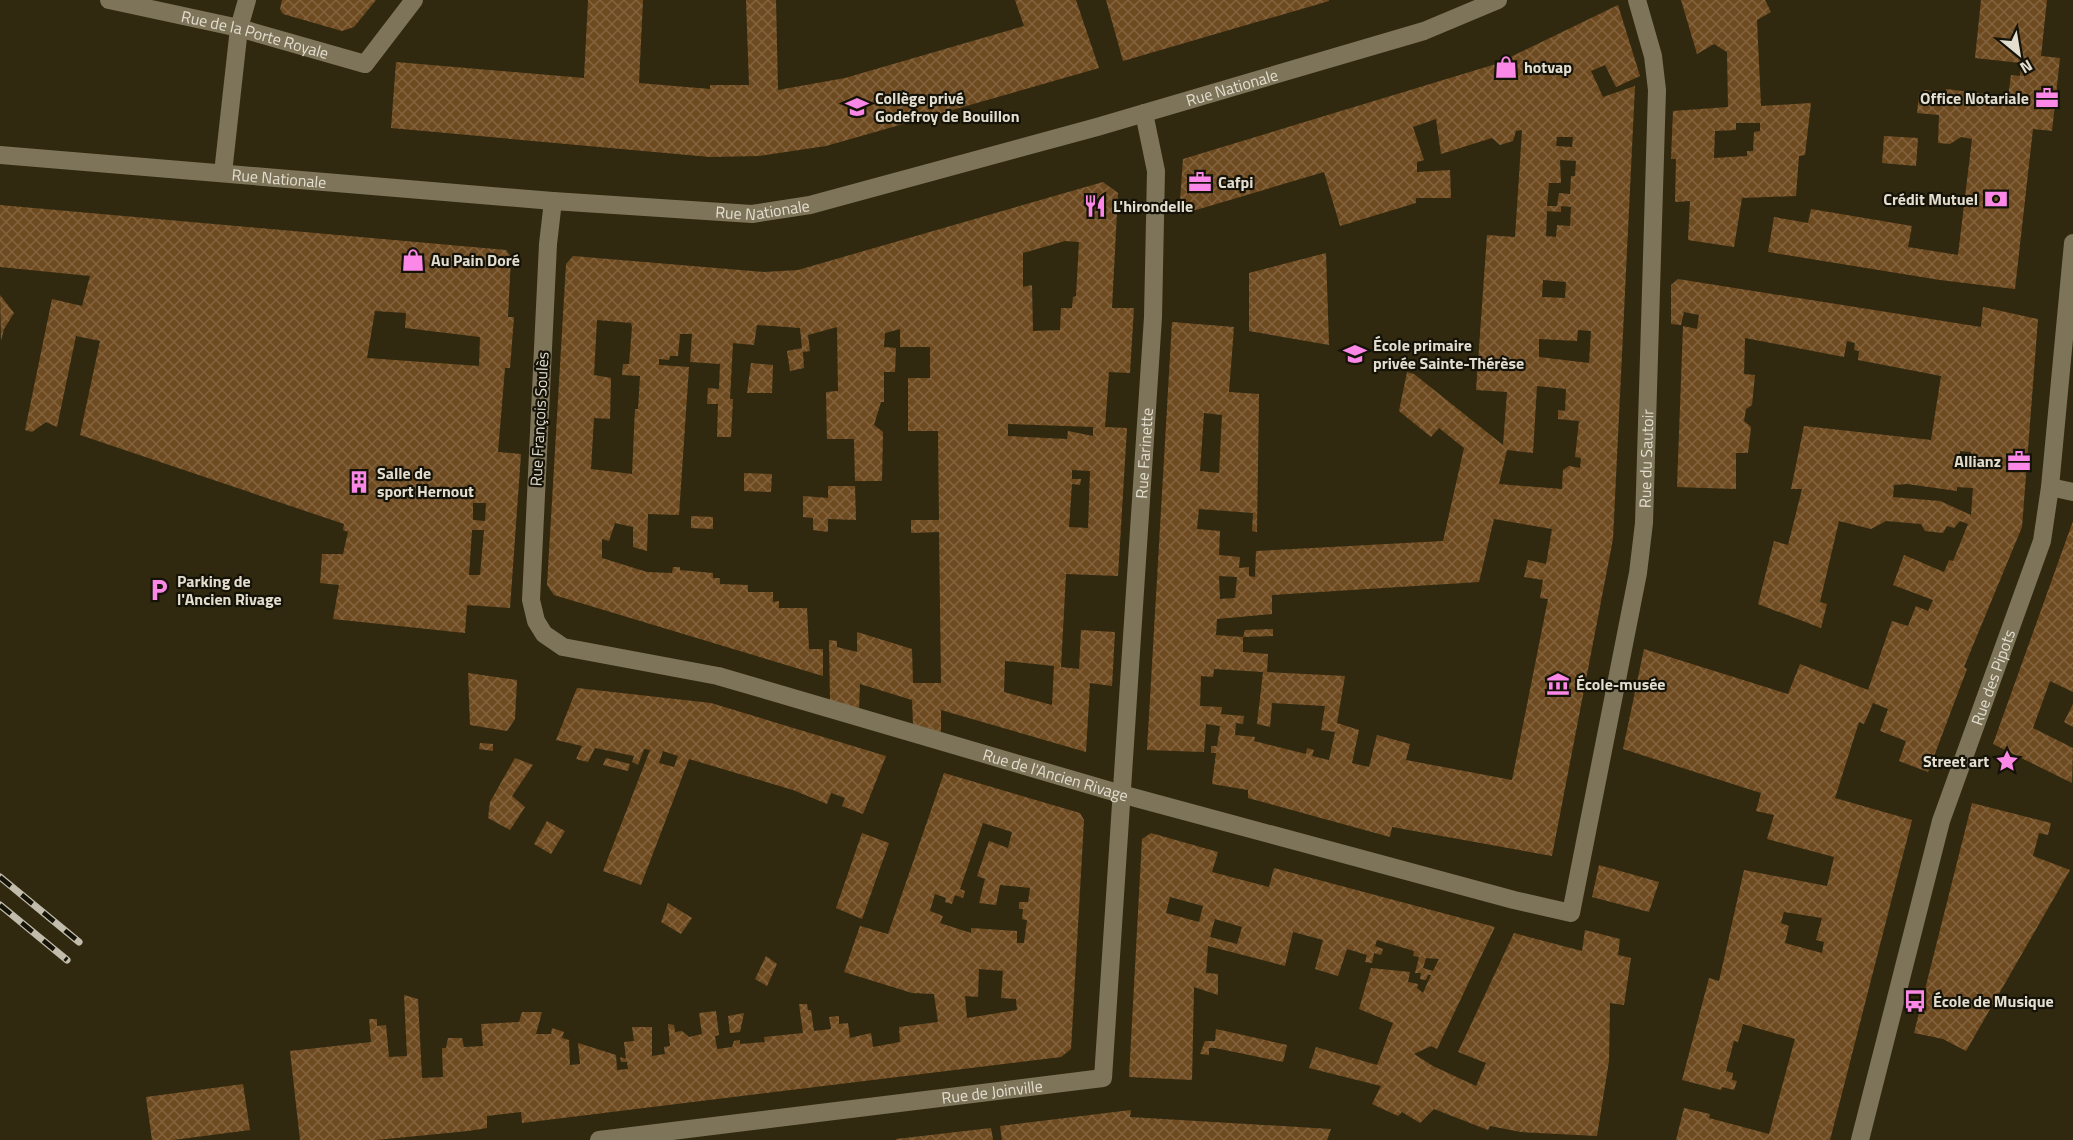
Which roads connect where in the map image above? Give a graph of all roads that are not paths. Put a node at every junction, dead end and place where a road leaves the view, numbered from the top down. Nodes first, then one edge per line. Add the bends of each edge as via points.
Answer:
1 (109, 0) edge
2 (247, 0) edge
3 (414, 0) edge
4 (1498, 0) edge
5 (1637, 0) edge
6 (239, 28) junction
7 (1144, 113) junction
8 (0, 155) edge
9 (223, 173) junction
10 (554, 201) junction
11 (2073, 243) edge
12 (2050, 488) junction
13 (2073, 492) edge
14 (544, 634) joint
15 (1121, 794) junction
16 (1571, 913) joint
17 (599, 1140) edge
18 (1860, 1140) edge

1 - 6 street, Rue de la Porte Royale
2 - 6 street
3 - 6 street, Rue de la Porte Royale via 365,64
4 - 7 street, Rue Nationale via 1424,31
5 - 16 street, Rue du Sautoir via 1653,56 1657,90 1644,523 1638,573
6 - 9 street
7 - 10 street, Rue Nationale via 786,210 735,214
7 - 15 street, Rue Farinette via 1156,171 1153,317
8 - 9 street, Rue Nationale
9 - 10 street, Rue Nationale
10 - 14 street, Rue François Soulès via 548,244 531,600
11 - 12 street, Rue des Pipots
12 - 13 street
12 - 18 street, Rue des Pipots via 2037,561 1941,821
14 - 15 street, Rue de l'Ancien Rivage via 563,646 718,676
15 - 16 street, Rue de l'Ancien Rivage
15 - 17 street, Rue de Joinville via 1103,1078

